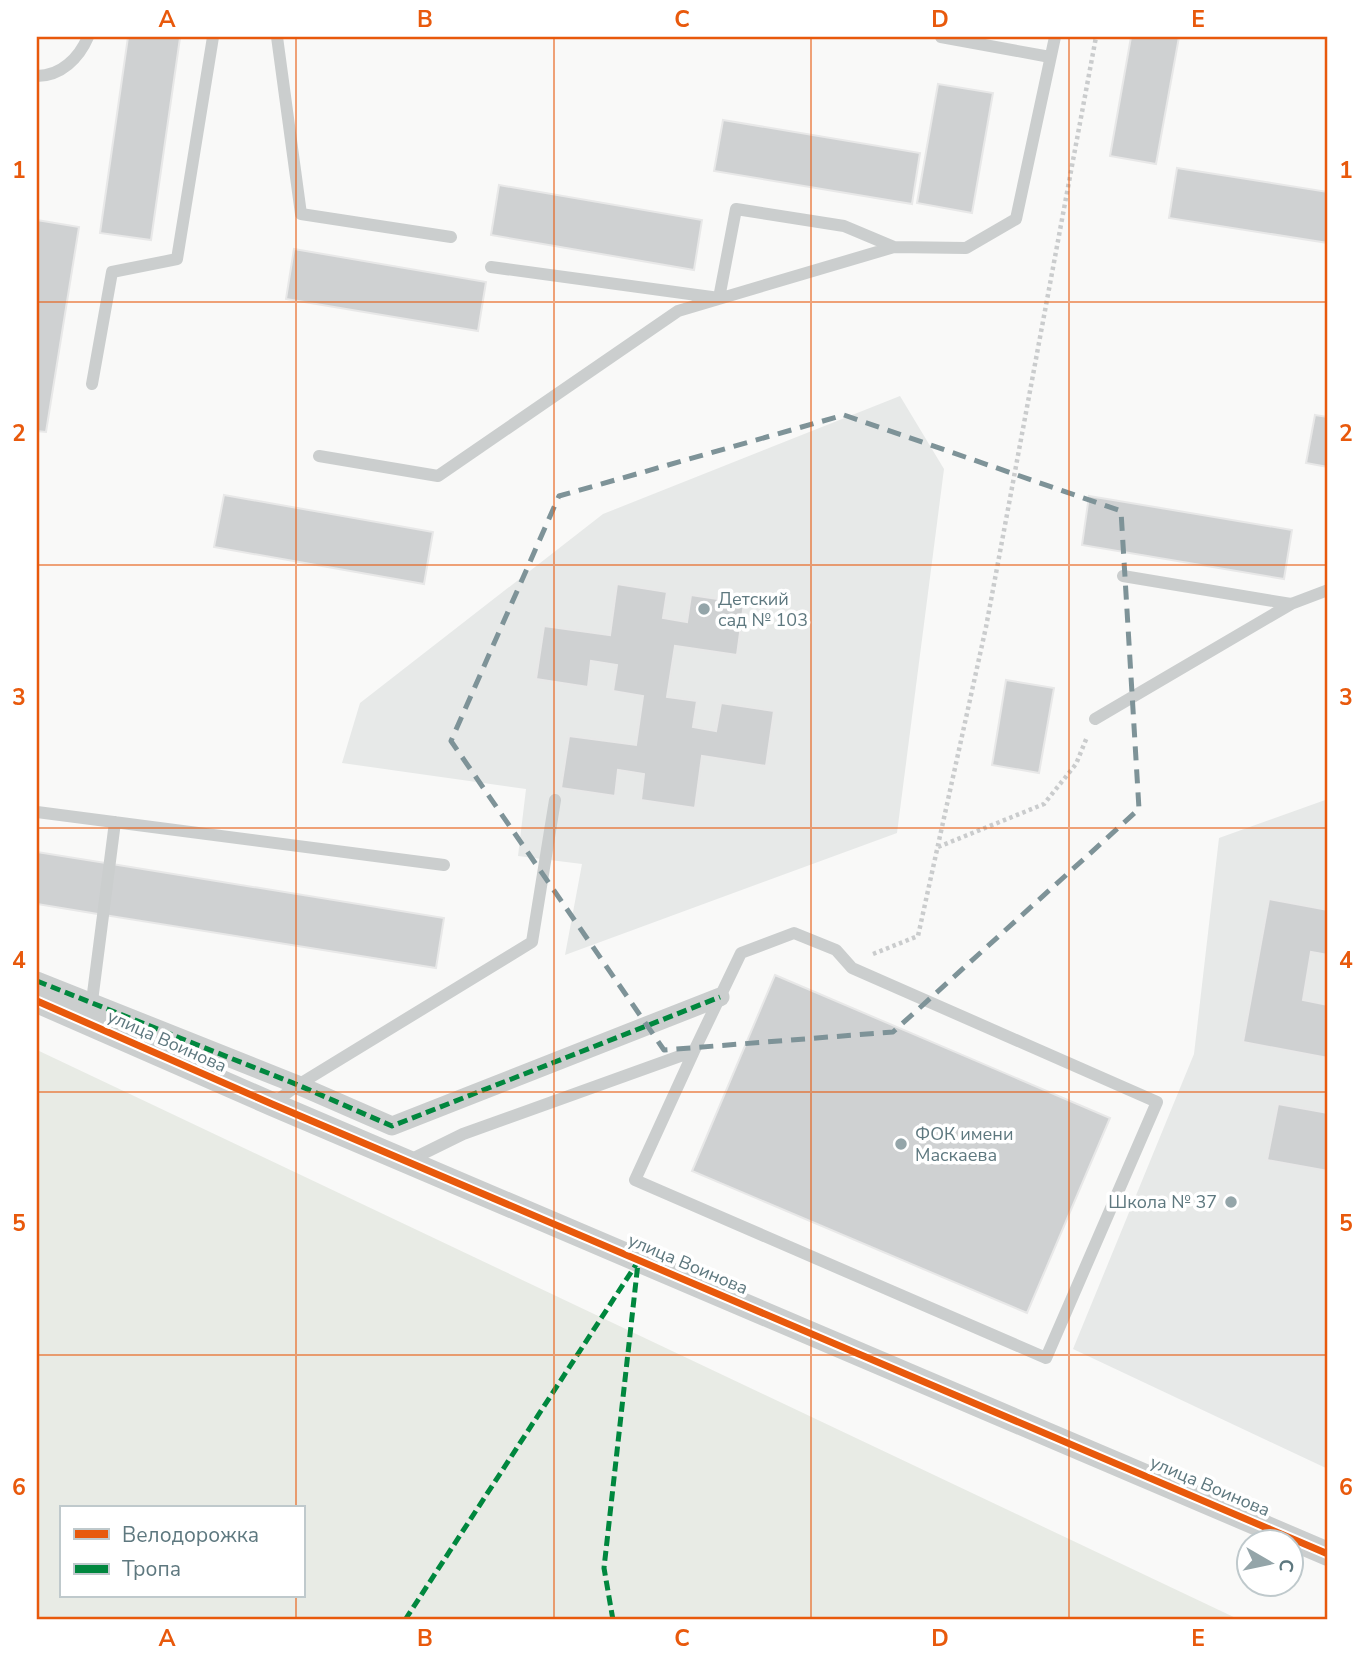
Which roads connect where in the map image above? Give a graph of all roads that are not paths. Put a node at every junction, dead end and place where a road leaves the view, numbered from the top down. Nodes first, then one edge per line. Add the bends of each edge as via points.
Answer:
1 (88, 37) edge
2 (213, 37) edge
3 (277, 37) edge
4 (941, 37) edge
5 (1055, 37) edge
6 (1050, 57) junction
7 (37, 76) edge
8 (451, 237) dead end
9 (894, 247) junction
10 (491, 267) dead end
11 (719, 298) junction
12 (92, 384) dead end
13 (318, 456) dead end
14 (1123, 576) dead end
15 (1328, 590) edge
16 (1292, 604) junction
17 (1094, 719) road end
18 (555, 800) dead end
19 (37, 812) edge
20 (115, 822) junction
21 (444, 865) dead end
22 (37, 981) edge
23 (720, 998) junction
24 (37, 1002) edge
25 (91, 1014) junction
26 (694, 1051) junction
27 (298, 1085) junction
28 (272, 1104) junction
29 (407, 1161) junction
30 (1328, 1554) edge

1 - 7 lane via 62,70
2 - 12 lane via 177,259 112,272
3 - 8 lane via 301,214
4 - 6 lane
5 - 6 lane
6 - 9 lane via 1016,219 966,248
9 - 11 lane
9 - 11 lane via 844,226 736,209
10 - 11 lane
11 - 13 lane via 678,311 438,476
14 - 16 lane
15 - 16 lane
16 - 17 lane
18 - 27 lane via 532,942
19 - 20 lane
20 - 21 lane
20 - 25 lane
22 - 25 street
23 - 26 lane
23 - 26 lane via 741,953 794,933 836,950 852,968 1157,1102 1046,1358 635,1180
23 - 27 street via 392,1126
24 - 25 street, улица Воинова
25 - 27 street
25 - 28 street, улица Воинова
26 - 29 lane via 463,1134
27 - 28 lane
28 - 29 street, улица Воинова
29 - 30 street, улица Воинова

